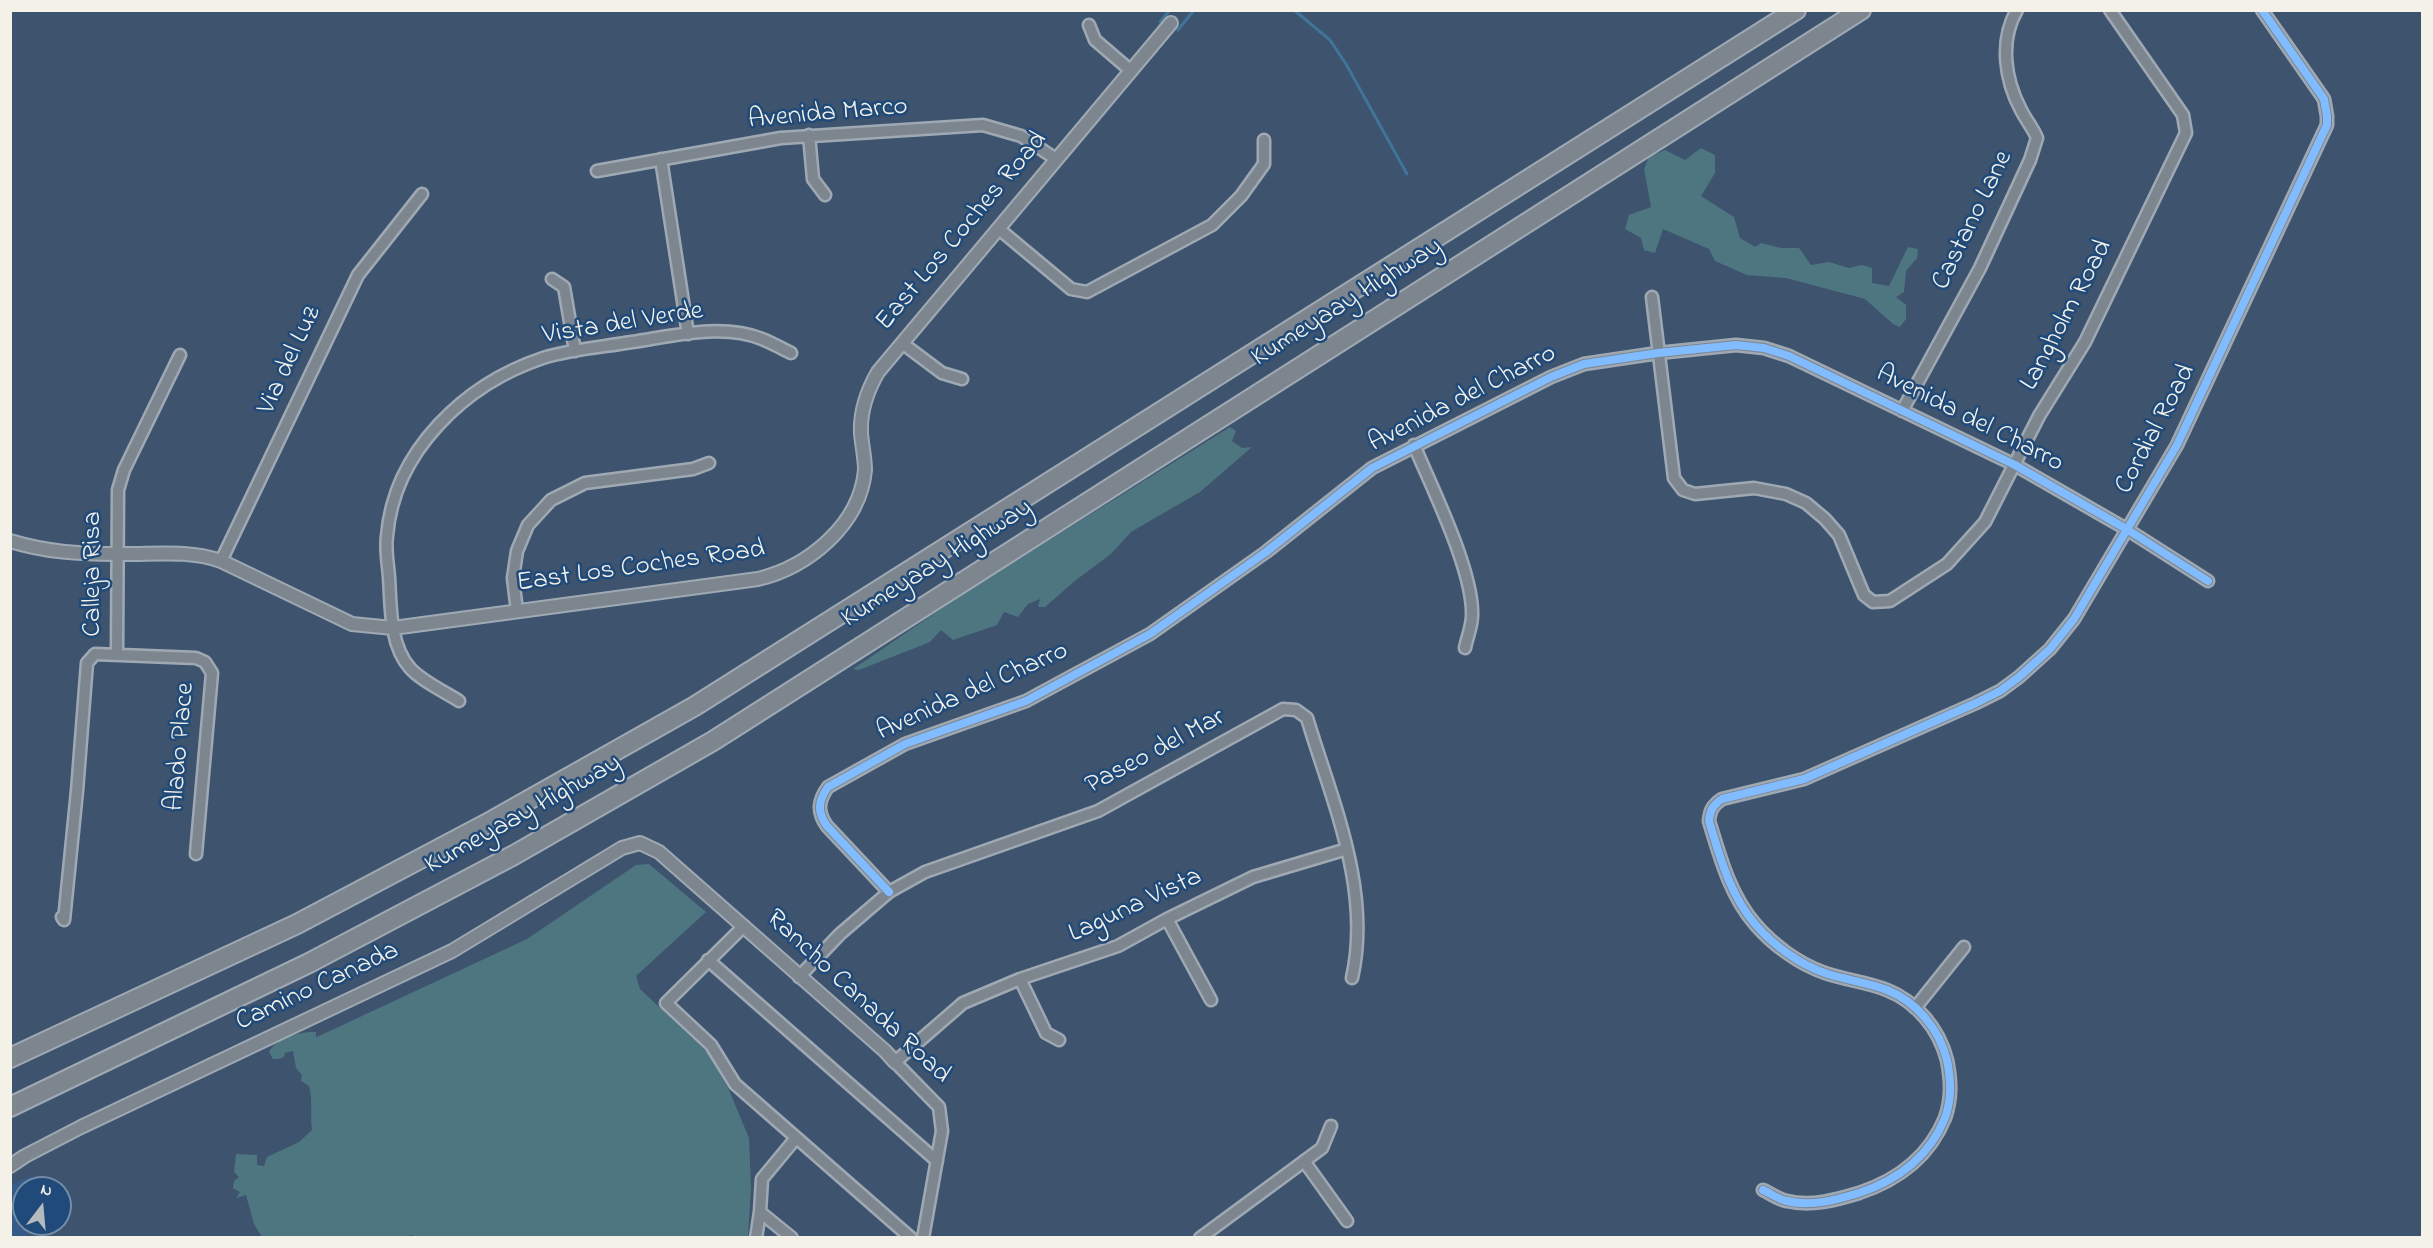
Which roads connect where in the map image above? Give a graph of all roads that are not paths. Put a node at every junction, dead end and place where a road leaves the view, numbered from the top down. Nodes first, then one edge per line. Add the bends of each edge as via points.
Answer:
1 (1796, 10) edge
2 (1861, 10) edge
3 (2017, 10) edge
4 (2110, 10) edge
5 (2276, 10) edge
6 (2264, 14) edge
7 (1171, 23) dead end
8 (1089, 25) dead end
9 (1130, 70) junction
10 (809, 135) junction
11 (1264, 140) dead end
12 (661, 159) junction
13 (1056, 159) junction
14 (597, 171) dead end
15 (422, 194) dead end
16 (825, 195) dead end
17 (999, 229) junction
18 (552, 279) dead end
19 (1652, 297) dead end
20 (688, 334) junction
21 (902, 343) junction
22 (575, 351) junction
23 (791, 353) dead end
24 (1658, 353) junction
25 (180, 355) dead end
26 (962, 379) dead end
27 (1902, 411) junction
28 (1414, 445) junction
29 (709, 463) dead end
30 (2015, 465) junction
31 (2128, 530) junction
32 (10, 541) edge
33 (117, 554) junction
34 (221, 561) junction
35 (2208, 581) dead end
36 (517, 611) junction
37 (393, 628) junction
38 (1465, 648) dead end
39 (117, 654) junction
40 (459, 701) dead end
41 (640, 843) joint
42 (1347, 849) junction
43 (196, 854) dead end
44 (889, 892) junction
45 (62, 917) dead end
46 (1167, 919) junction
47 (744, 926) junction
48 (1964, 947) dead end
49 (708, 960) junction
50 (799, 977) junction
51 (1352, 978) dead end
52 (1020, 979) junction
53 (1211, 1000) dead end
54 (1915, 1008) junction
55 (1059, 1040) dead end
56 (10, 1058) edge
57 (895, 1062) junction
58 (10, 1107) edge
59 (1331, 1126) dead end
60 (796, 1138) junction
61 (937, 1161) junction
62 (1304, 1161) junction
63 (10, 1166) edge
64 (1763, 1190) dead end
65 (760, 1212) junction
66 (1347, 1221) dead end
67 (756, 1238) edge
68 (792, 1238) edge
69 (911, 1238) edge
70 (923, 1238) edge
71 (1200, 1238) edge

1 - 56 highway, Kumeyaay Highway via 696,706 297,924
2 - 58 highway, Kumeyaay Highway via 713,741 514,855 319,958
3 - 27 street, Castano Lane via 2008,35 2006,68 2021,110 2037,138 1980,268
4 - 30 street, Langholm Road via 2183,115 2186,133 2085,342 2039,416
5 - 6 street
6 - 31 street, Cordial Road via 2324,99 2327,125 2177,445
7 - 9 street, East Los Coches Road
8 - 9 street via 1095,40
9 - 13 street, East Los Coches Road
10 - 12 street, Avenida Marco
10 - 13 street, Avenida Marco via 983,124 1021,136
10 - 16 street via 813,179
11 - 17 street via 1264,164 1241,196 1212,225 1087,291 1071,289
12 - 14 street, Avenida Marco
12 - 20 street
13 - 17 street, East Los Coches Road
15 - 34 street, Via del Luz via 358,275
17 - 21 street, East Los Coches Road
18 - 22 street via 564,286
19 - 24 street
20 - 22 street, Vista del Verde
20 - 23 street, Vista del Verde via 739,333 761,338
21 - 26 street via 942,373
21 - 36 street, East Los Coches Road via 878,372 864,400 864,473 854,507 841,528 804,560 758,579
22 - 37 street, Vista del Verde via 544,358 494,381 441,421 421,446 399,489 386,537
24 - 27 street, Avenida del Charro via 1736,345 1777,351
24 - 28 street, Avenida del Charro via 1584,364
24 - 30 street, Langholm Road via 1674,478 1683,490 1695,494 1754,488 1786,494 1806,503 1839,535 1863,595 1873,602 1890,601 1947,564 1985,522
25 - 33 street, Calleja Risa via 124,470 118,490
27 - 30 street, Avenida del Charro
28 - 38 street via 1470,589 1472,617
28 - 44 street, Avenida del Charro via 1372,468 1266,552 1150,633 1026,701 905,744 828,787 820,816
29 - 36 street via 693,469 585,483 551,500 528,525 517,550 513,578
30 - 31 street, Avenida del Charro
31 - 35 street, Avenida del Charro
31 - 54 street, Cordial Road via 2074,619 2050,649 2000,691 1804,779 1713,805 1709,821 1728,879 1755,924 1805,964 1888,990
32 - 33 street, East Los Coches Road via 53,552
33 - 34 street, East Los Coches Road via 181,552
33 - 39 street, Calleja Risa
34 - 37 street, East Los Coches Road via 352,624
36 - 37 street, East Los Coches Road
37 - 40 street, Vista del Verde via 410,669
39 - 43 street, Alado Place via 196,658 205,662 212,673
39 - 45 street, Calleja Risa via 95,654 87,663 64,920
41 - 47 street, Rancho Canada Road via 658,852
41 - 63 street, Camino Canada via 622,848 452,951 102,1117
42 - 44 street, Paseo del Mar via 1307,718 1296,710 1283,709 1098,811 925,872
42 - 46 street, Laguna Vista via 1253,877
42 - 51 street, Paseo del Mar via 1358,904 1357,955
44 - 50 street, Paseo del Mar via 840,934
46 - 52 street, Laguna Vista via 1118,946
46 - 53 street
47 - 49 street
47 - 50 street, Rancho Canada Road
48 - 54 street
49 - 60 street via 666,1003 711,1045 735,1084
49 - 61 street
50 - 57 street, Rancho Canada Road
52 - 55 street via 1046,1033
52 - 57 street, Laguna Vista via 963,1003
54 - 64 street via 1942,1041 1951,1079 1950,1098 1932,1145 1908,1168 1875,1188 1840,1199 1786,1201
57 - 61 street, Rancho Canada Road via 939,1107 942,1131
59 - 62 street via 1322,1148
60 - 65 street via 762,1179
60 - 69 street
61 - 70 street, Rancho Canada Road
62 - 66 street
62 - 71 street
65 - 67 street
65 - 68 street

